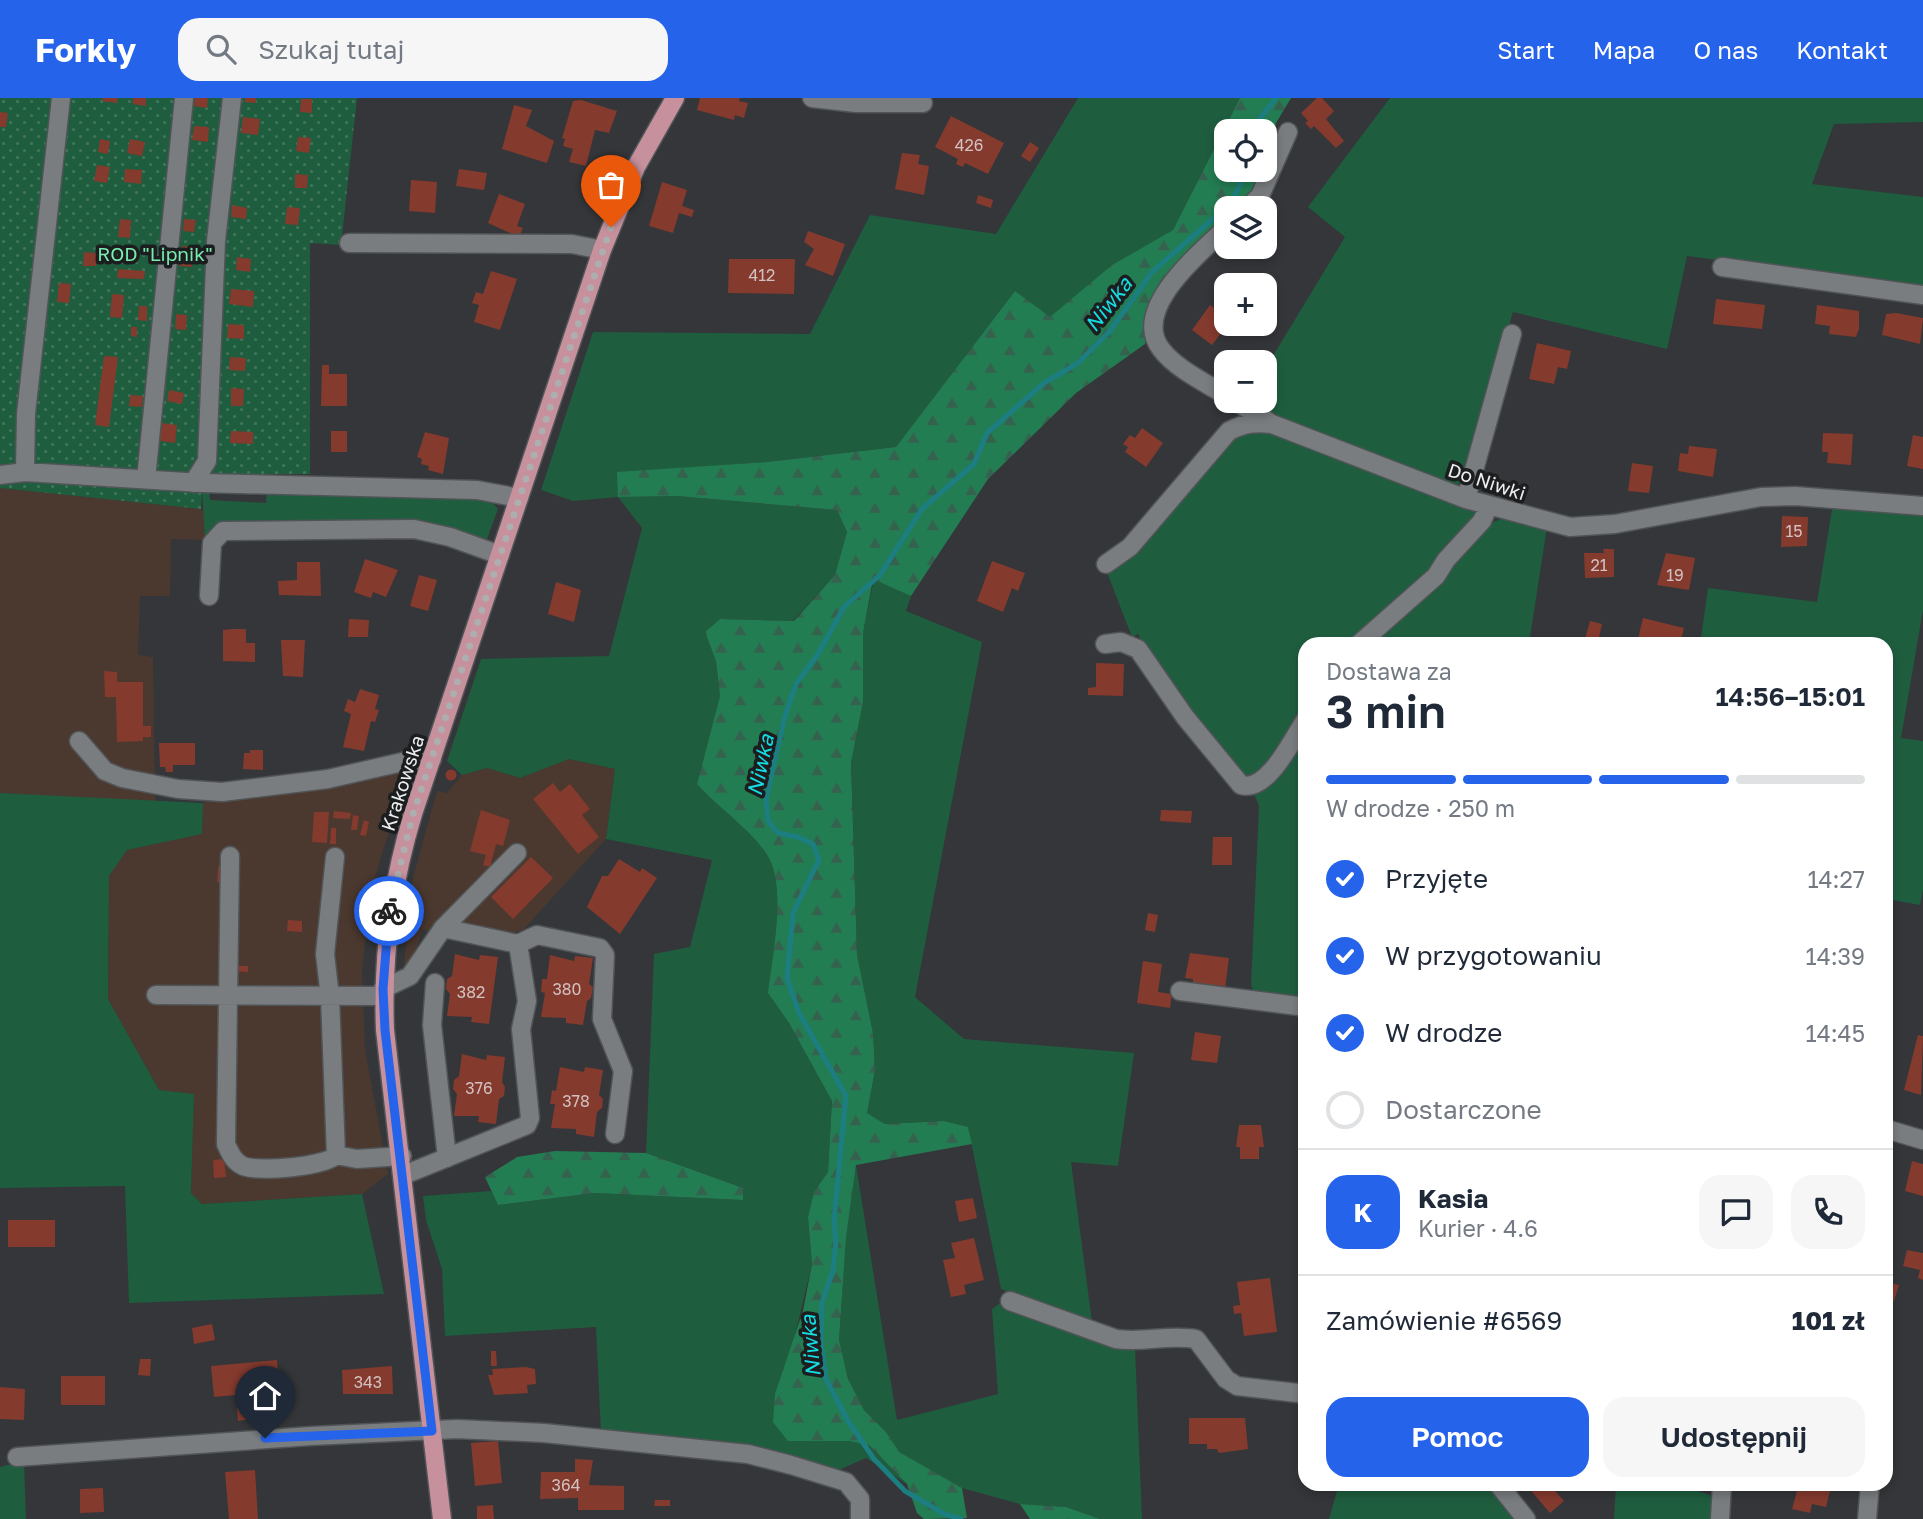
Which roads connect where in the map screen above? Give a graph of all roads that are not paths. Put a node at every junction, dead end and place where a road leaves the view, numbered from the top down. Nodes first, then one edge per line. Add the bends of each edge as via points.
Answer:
1 (61, 98) edge
2 (184, 98) edge
3 (232, 98) edge
4 (812, 98) edge
5 (671, 99) edge
6 (923, 103) dead end
7 (1288, 132) dead end
8 (1260, 196) edge
9 (1214, 241) edge
10 (349, 243) dead end
11 (602, 250) junction
12 (1722, 267) dead end
13 (1923, 295) edge
14 (1512, 334) dead end
15 (1214, 387) edge
16 (1254, 413) edge
17 (1272, 424) junction
18 (25, 472) junction
19 (0, 475) edge
20 (146, 479) junction
21 (192, 483) junction
22 (519, 498) junction
23 (1466, 499) junction
24 (1489, 505) junction
25 (1923, 506) edge
26 (500, 555) junction
27 (1106, 564) dead end
28 (209, 596) dead end
29 (1367, 637) edge
30 (1105, 644) dead end
31 (1298, 730) edge
32 (79, 741) dead end
33 (432, 759) junction
34 (517, 853) dead end
35 (230, 856) dead end
36 (335, 858) dead end
37 (443, 928) junction
38 (518, 944) junction
39 (435, 983) dead end
40 (1180, 991) dead end
41 (384, 993) junction
42 (156, 995) dead end
43 (227, 997) junction
44 (330, 997) junction
45 (1298, 1006) edge
46 (1893, 1131) edge
47 (615, 1135) dead end
48 (1923, 1140) edge
49 (335, 1155) junction
50 (402, 1156) junction
51 (447, 1158) junction
52 (404, 1175) junction
53 (1010, 1301) dead end
54 (1298, 1393) edge
55 (432, 1431) junction
56 (17, 1457) dead end
57 (1503, 1491) edge
58 (1722, 1491) edge
59 (1870, 1491) edge
60 (442, 1519) edge
61 (860, 1519) edge
62 (1525, 1519) edge
63 (1720, 1519) edge
64 (1867, 1519) edge

1 - 18 street via 26,414
2 - 20 street
3 - 21 street via 216,241 207,461
4 - 6 street
5 - 11 main road, Krakowska via 636,167
7 - 8 street
9 - 15 street via 1171,284 1158,305 1154,332 1161,349
10 - 11 street via 572,244
11 - 22 main road, Krakowska
12 - 13 street
14 - 23 street
16 - 17 street
17 - 23 street, Do Niwki
17 - 27 street, Do Niwki via 1242,424 1229,431 1130,547
18 - 19 street
18 - 20 street
20 - 21 street
21 - 22 street via 477,490
22 - 26 main road, Krakowska
23 - 24 street, Do Niwki
24 - 25 street, Do Niwki via 1570,527 1615,524 1761,497
24 - 29 street via 1482,521 1430,583
26 - 28 street via 414,529 223,531 212,543
26 - 33 main road, Krakowska
30 - 31 street via 1121,642 1138,649 1185,717 1241,785 1262,782
32 - 33 street via 105,771 122,778 222,792 328,779
33 - 41 main road, Krakowska via 391,898
34 - 37 street
35 - 43 street
36 - 44 street via 325,940
37 - 38 street
37 - 41 street via 410,976
38 - 47 street via 537,934 600,948 605,955 602,1019 623,1072
38 - 51 street via 527,1001 521,1029 530,1118 527,1125
39 - 51 street via 432,1025
40 - 45 street
41 - 44 street
41 - 50 main road, Krakowska
42 - 43 street
43 - 44 street
43 - 49 street via 226,1144 233,1158 244,1166 260,1167 319,1165
44 - 49 street
46 - 48 street
49 - 50 street via 357,1159
50 - 52 main road, Krakowska
51 - 52 street
52 - 55 main road, Krakowska
53 - 54 street via 1116,1339 1196,1339 1226,1379 1237,1386
55 - 56 street via 197,1442
55 - 60 main road, Krakowska
55 - 61 street via 544,1433 748,1454 846,1482 860,1499
57 - 62 street
58 - 63 street
59 - 64 street

